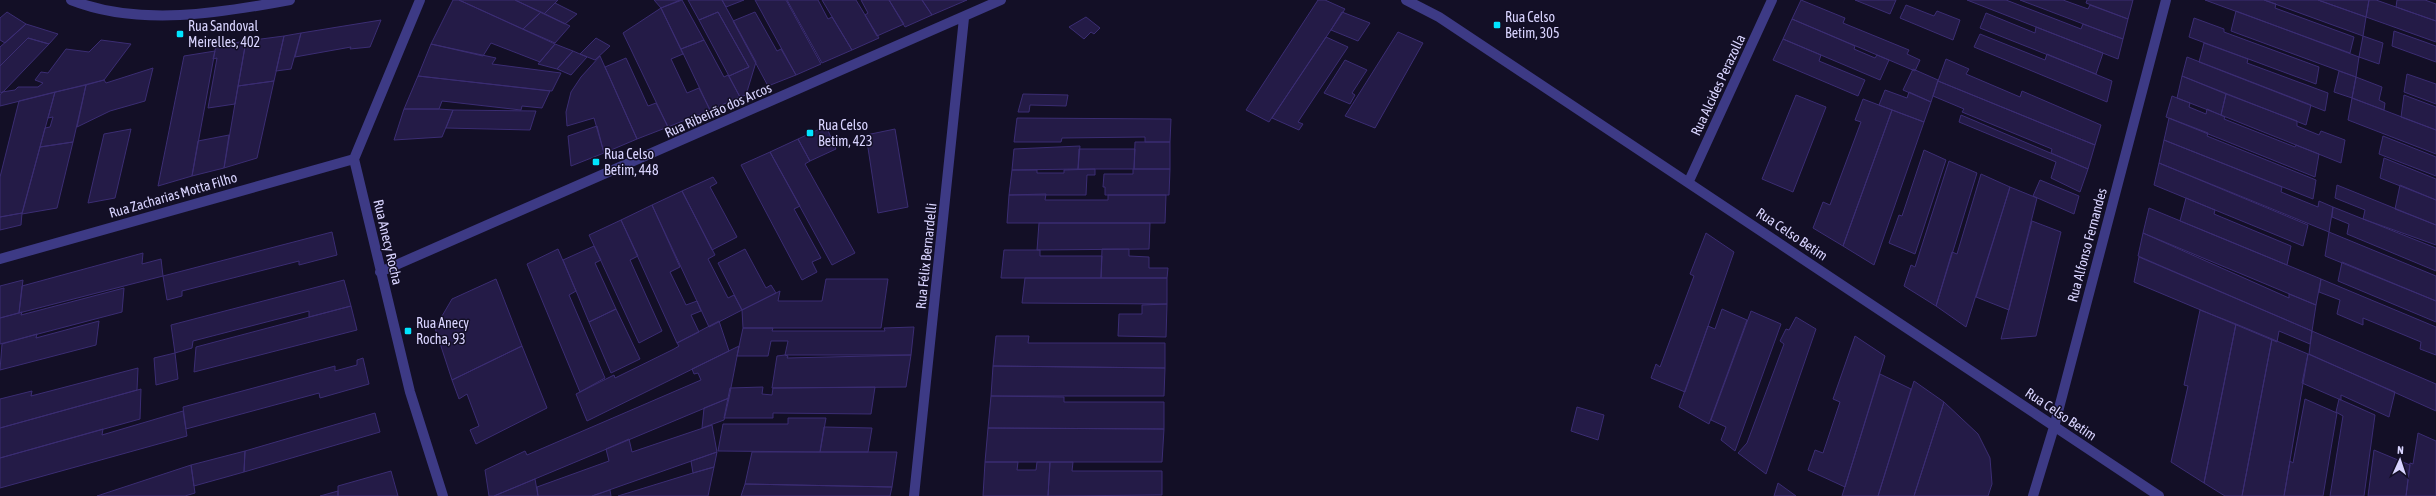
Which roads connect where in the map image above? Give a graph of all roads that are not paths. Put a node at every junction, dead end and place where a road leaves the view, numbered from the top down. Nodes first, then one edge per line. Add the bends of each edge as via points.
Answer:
1 (71, 0) edge
2 (290, 0) edge
3 (420, 0) edge
4 (1001, 0) edge
5 (1772, 0) edge
6 (2166, 0) edge
7 (1411, 1) edge
8 (964, 18) junction
9 (354, 159) junction
10 (1689, 181) junction
11 (0, 260) edge
12 (380, 272) junction
13 (2054, 427) junction
14 (443, 496) edge
15 (914, 496) edge
16 (2033, 496) edge
17 (2159, 496) edge

1 - 2 street via 84,6 183,16
3 - 9 street
4 - 8 street, Rua Ribeirão dos Arcos
5 - 10 street, Rua Alcides Perazolla
6 - 13 street, Rua Alfonso Fernandes
7 - 10 street, Rua Celso Betim
8 - 12 street, Rua Ribeirão dos Arcos
8 - 15 street, Rua Félix Bernardelli
9 - 11 street, Rua Zacharias Motta Filho
9 - 12 street, Rua Anecy Rocha
10 - 13 street, Rua Celso Betim
12 - 14 street, Rua Anecy Rocha via 410,392
13 - 16 street, Rua Alfonso Fernandes
13 - 17 street, Rua Celso Betim

